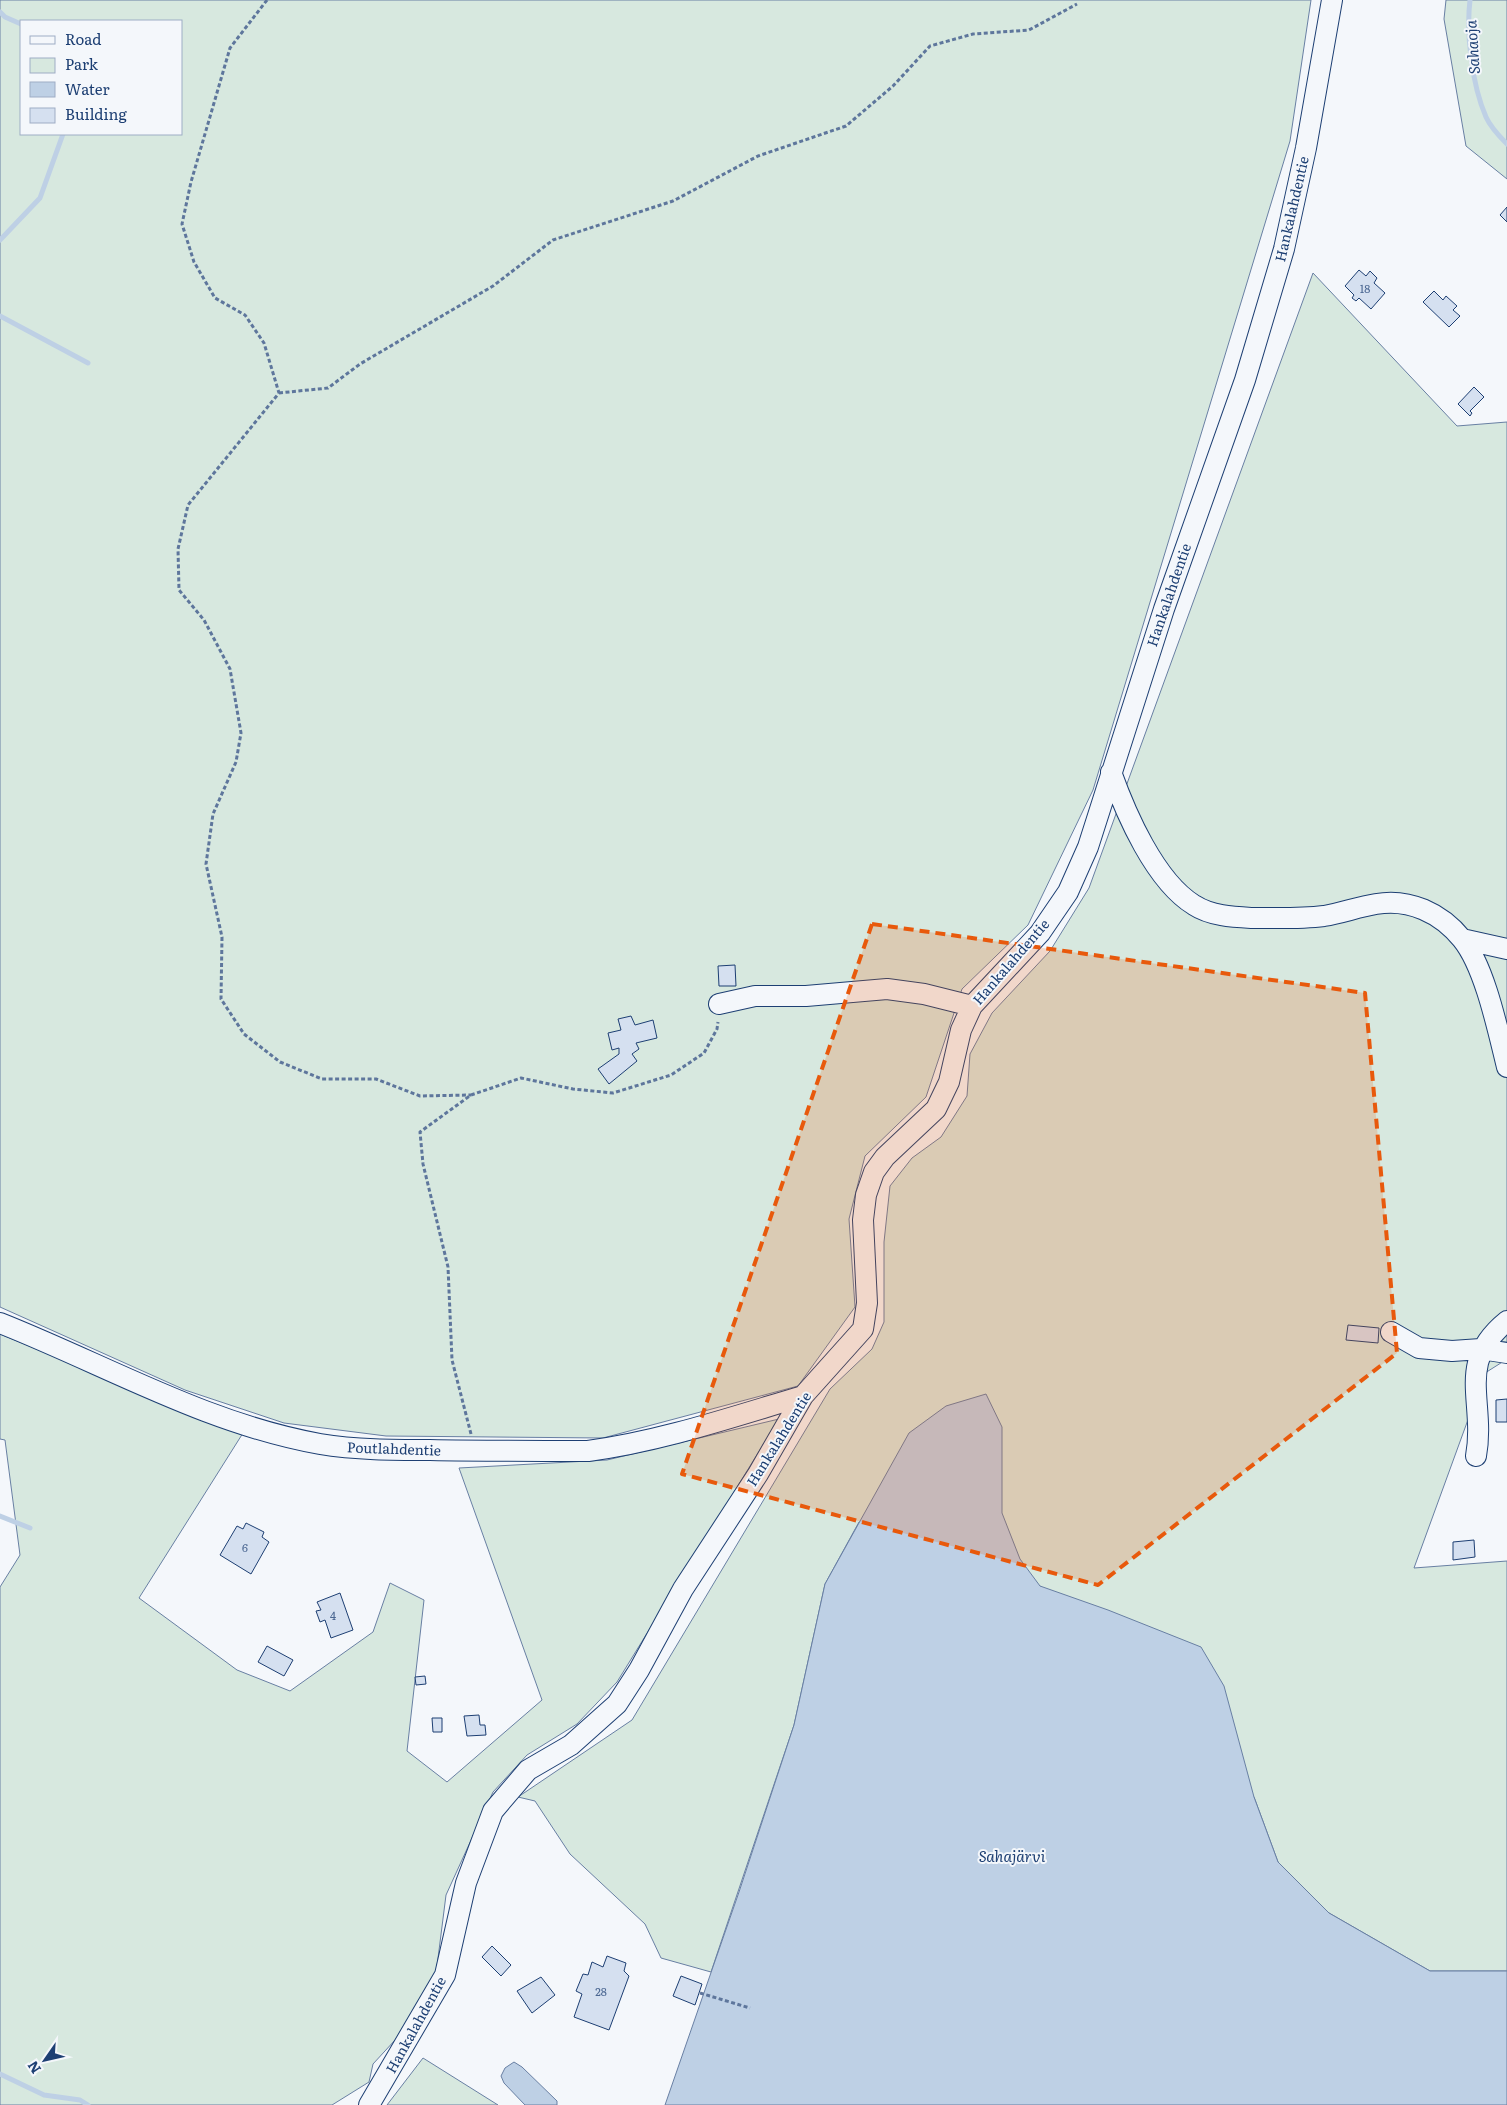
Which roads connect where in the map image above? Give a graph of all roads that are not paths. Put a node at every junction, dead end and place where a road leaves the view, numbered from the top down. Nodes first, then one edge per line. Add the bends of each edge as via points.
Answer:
1 (1332, 0) edge
2 (1111, 772) junction
3 (1096, 820) junction
4 (1131, 821) junction
5 (1462, 939) junction
6 (1507, 949) edge
7 (719, 1004) road end
8 (972, 1006) junction
9 (1507, 1067) edge
10 (1507, 1321) edge
11 (0, 1323) edge
12 (1391, 1332) dead end
13 (1481, 1349) junction
14 (1507, 1353) edge
15 (803, 1396) junction
16 (1476, 1456) dead end
17 (369, 2105) edge

1 - 2 street, Hankalahdentie via 1284,249 1244,380
2 - 3 street, Hankalahdentie
2 - 4 street
3 - 4 street
3 - 8 street, Hankalahdentie via 1068,892 1040,933
4 - 5 street via 1169,882 1194,905 1216,914 1300,919 1396,902 1417,905 1436,915
5 - 6 street
5 - 9 street via 1490,1002
7 - 8 street via 755,996 806,996 887,989
8 - 15 street, Hankalahdentie via 961,1030 949,1082 936,1108 885,1157 874,1172 866,1195 863,1220 867,1303 863,1328
10 - 13 street
11 - 15 street, Poutlahdentie via 200,1409 277,1434 359,1449 588,1451 624,1446
12 - 13 street via 1419,1348
13 - 14 street
13 - 16 street via 1474,1379
15 - 17 street, Hankalahdentie via 758,1474 683,1589 617,1704 571,1745 528,1770 493,1812 466,1883 445,1975

